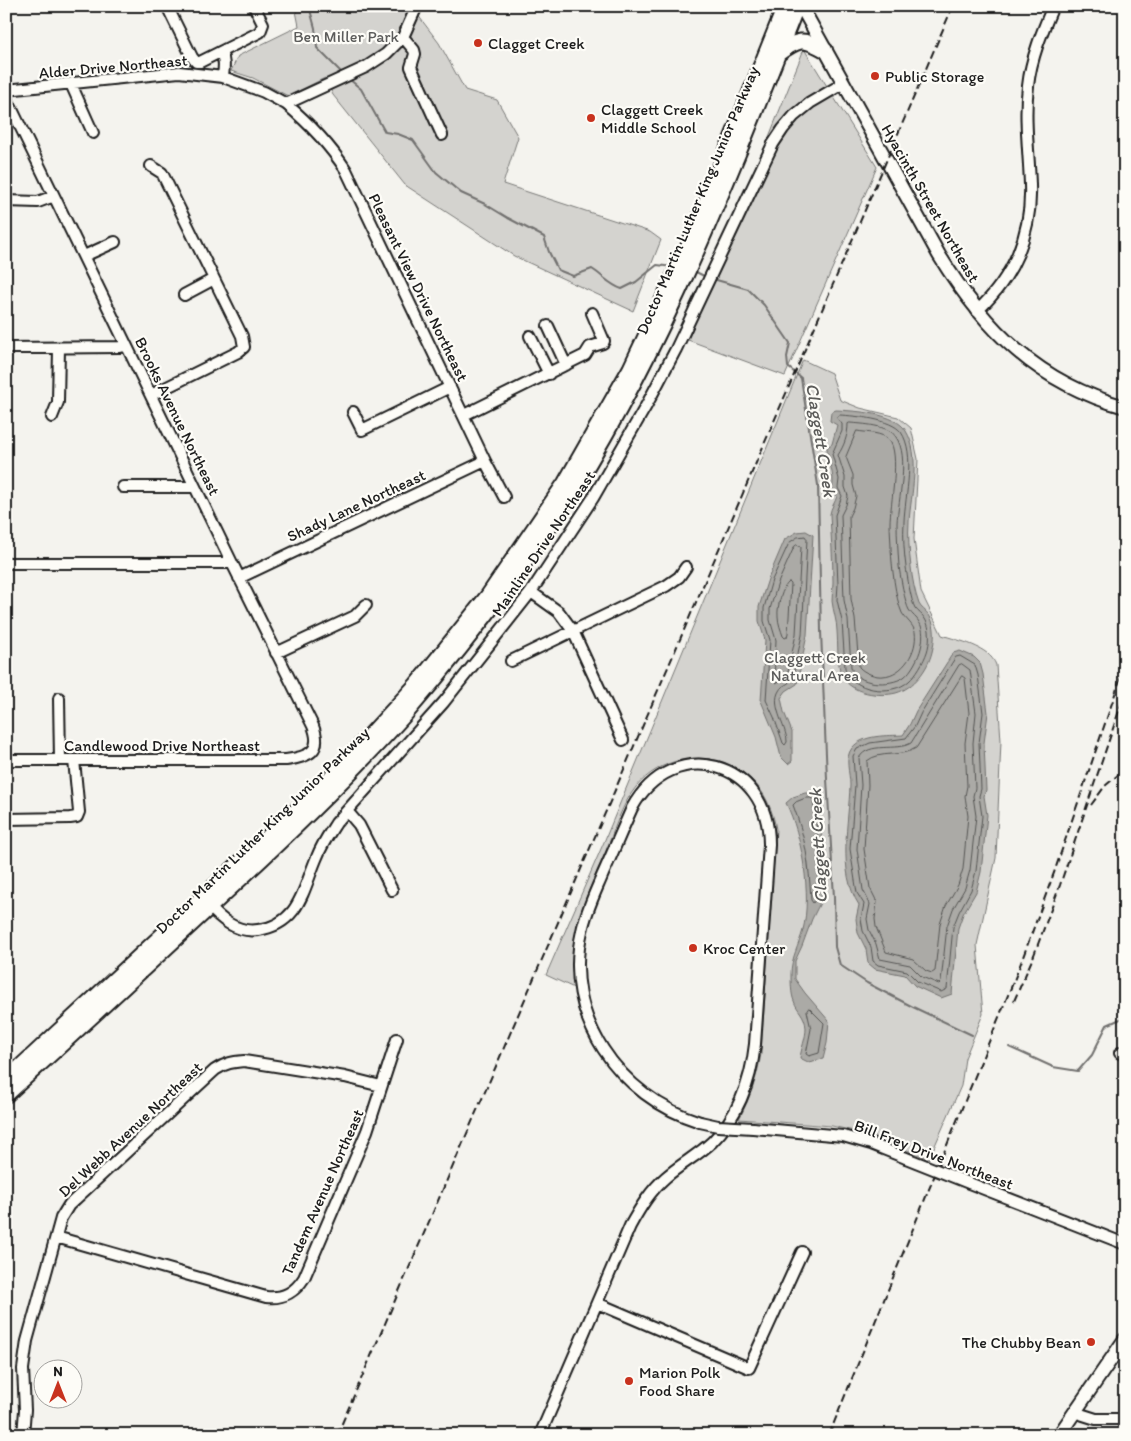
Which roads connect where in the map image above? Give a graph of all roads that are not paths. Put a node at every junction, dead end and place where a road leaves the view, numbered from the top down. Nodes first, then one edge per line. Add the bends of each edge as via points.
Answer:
1 (167, 6) edge
2 (254, 6) edge
3 (417, 6) edge
4 (785, 6) edge
5 (797, 6) edge
6 (801, 6) edge
7 (1053, 6) edge
8 (403, 37) junction
9 (825, 50) junction
10 (220, 52) junction
11 (778, 54) junction
12 (223, 77) junction
13 (844, 82) junction
14 (71, 84) junction
15 (6, 90) edge
16 (6, 97) edge
17 (286, 104) junction
18 (93, 134) dead end
19 (442, 135) dead end
20 (151, 166) dead end
21 (54, 196) junction
22 (6, 202) edge
23 (115, 242) dead end
24 (693, 250) junction
25 (84, 256) junction
26 (214, 280) junction
27 (184, 294) dead end
28 (977, 311) junction
29 (592, 313) dead end
30 (548, 326) dead end
31 (530, 336) dead end
32 (126, 345) junction
33 (6, 348) edge
34 (59, 348) junction
35 (566, 365) junction
36 (549, 374) junction
37 (450, 387) junction
38 (151, 395) junction
39 (1125, 407) edge
40 (354, 412) dead end
41 (464, 415) junction
42 (52, 417) dead end
43 (485, 460) junction
44 (123, 487) dead end
45 (195, 487) junction
46 (504, 498) dead end
47 (6, 563) edge
48 (232, 563) junction
49 (686, 567) dead end
50 (240, 578) junction
51 (531, 592) junction
52 (366, 605) dead end
53 (573, 631) junction
54 (276, 653) junction
55 (511, 661) dead end
56 (59, 698) dead end
57 (622, 740) dead end
58 (314, 750) joint
59 (6, 760) edge
60 (60, 760) junction
61 (74, 760) junction
62 (347, 811) junction
63 (6, 819) edge
64 (392, 890) dead end
65 (205, 903) junction
66 (397, 1040) dead end
67 (6, 1080) edge
68 (382, 1086) junction
69 (6, 1095) edge
70 (56, 1238) junction
71 (1125, 1244) edge
72 (802, 1252) dead end
73 (596, 1303) junction
74 (1125, 1339) edge
75 (1074, 1412) junction
76 (1125, 1419) edge
77 (23, 1435) edge
78 (540, 1435) edge
79 (1059, 1435) edge

1 - 10 street via 196,62
2 - 10 street via 263,24 262,29 257,35
3 - 8 street
4 - 24 highway, Doctor Martin Luther King Junior Parkway
5 - 11 highway, Doctor Martin Luther King Junior Parkway
6 - 9 main road, Hyacinth Street Northeast
7 - 28 street via 1034,54 1028,85 1030,204 1025,234 1006,279
8 - 17 street via 366,67
8 - 19 street via 414,50 411,67
9 - 11 highway via 803,41 794,42
9 - 13 main road, Hyacinth Street Northeast
10 - 12 street via 224,58
11 - 24 highway, Doctor Martin Luther King Junior Parkway
12 - 14 street, Alder Drive Northeast via 179,72
12 - 17 street, Alder Drive Northeast
13 - 28 main road, Hyacinth Street Northeast via 939,255
13 - 51 street, Mainline Drive Northeast via 810,102 783,129 764,162 668,365 624,446
14 - 15 street, Alder Drive Northeast
14 - 18 street
16 - 21 street, Brooks Avenue Northeast
17 - 37 street, Pleasant View Drive Northeast via 319,134 346,170
20 - 26 street via 162,173
21 - 22 street via 38,202
21 - 25 street, Brooks Avenue Northeast
23 - 25 street
24 - 65 highway, Doctor Martin Luther King Junior Parkway via 675,289 583,453 487,597 368,739
25 - 32 street, Brooks Avenue Northeast
26 - 27 street
26 - 38 street via 242,336 244,347
28 - 39 main road, Hyacinth Street Northeast via 1008,344 1044,371 1069,386
29 - 35 street via 604,341
30 - 35 street
31 - 36 street
32 - 34 street
32 - 38 street, Brooks Avenue Northeast
33 - 34 street
34 - 42 street via 58,402
35 - 36 street
36 - 41 street
37 - 40 street via 362,430
37 - 41 street, Pleasant View Drive Northeast
38 - 45 street, Brooks Avenue Northeast
41 - 43 street, Pleasant View Drive Northeast
43 - 46 street, Pleasant View Drive Northeast
43 - 50 street, Shady Lane Northeast
44 - 45 street
45 - 48 street, Brooks Avenue Northeast
47 - 48 street
48 - 50 street, Brooks Avenue Northeast
49 - 53 street via 673,582
50 - 54 street, Brooks Avenue Northeast
51 - 53 street via 559,612
51 - 62 street, Mainline Drive Northeast via 444,702
52 - 54 street via 355,616
53 - 55 street
53 - 57 street
54 - 58 street, Brooks Avenue Northeast via 314,729
56 - 60 street
58 - 61 street, Candlewood Drive Northeast via 304,757 286,760
59 - 60 street, Candlewood Drive Northeast
60 - 61 street, Candlewood Drive Northeast
61 - 63 street via 77,817
62 - 64 street via 359,825
62 - 65 street, Mainline Drive Northeast via 326,838 296,909 281,922 260,930 243,930 232,926
65 - 67 highway, Doctor Martin Luther King Junior Parkway
65 - 69 highway, Doctor Martin Luther King Junior Parkway
66 - 68 street, Tandem Avenue Northeast
68 - 70 street, Del Webb Avenue Northeast via 244,1061 221,1066 69,1206 61,1218
68 - 70 street, Tandem Avenue Northeast via 367,1131 304,1278 287,1295 266,1297
70 - 77 street, Del Webb Avenue Northeast via 24,1357
71 - 73 street, Bill Frey Drive Northeast, bridge via 871,1144 843,1136 753,1128 718,1126 700,1122 658,1104 620,1072 601,1047 588,1018 580,987 580,947 586,914 639,795 658,776 682,766 714,767 741,779 753,791 767,819 769,844 755,1044 749,1079 737,1108 720,1133 712,1142 648,1196 630,1226
72 - 73 street via 749,1368
73 - 78 street, Bill Frey Drive Northeast
74 - 75 main road
75 - 76 street via 1101,1419
75 - 79 main road

